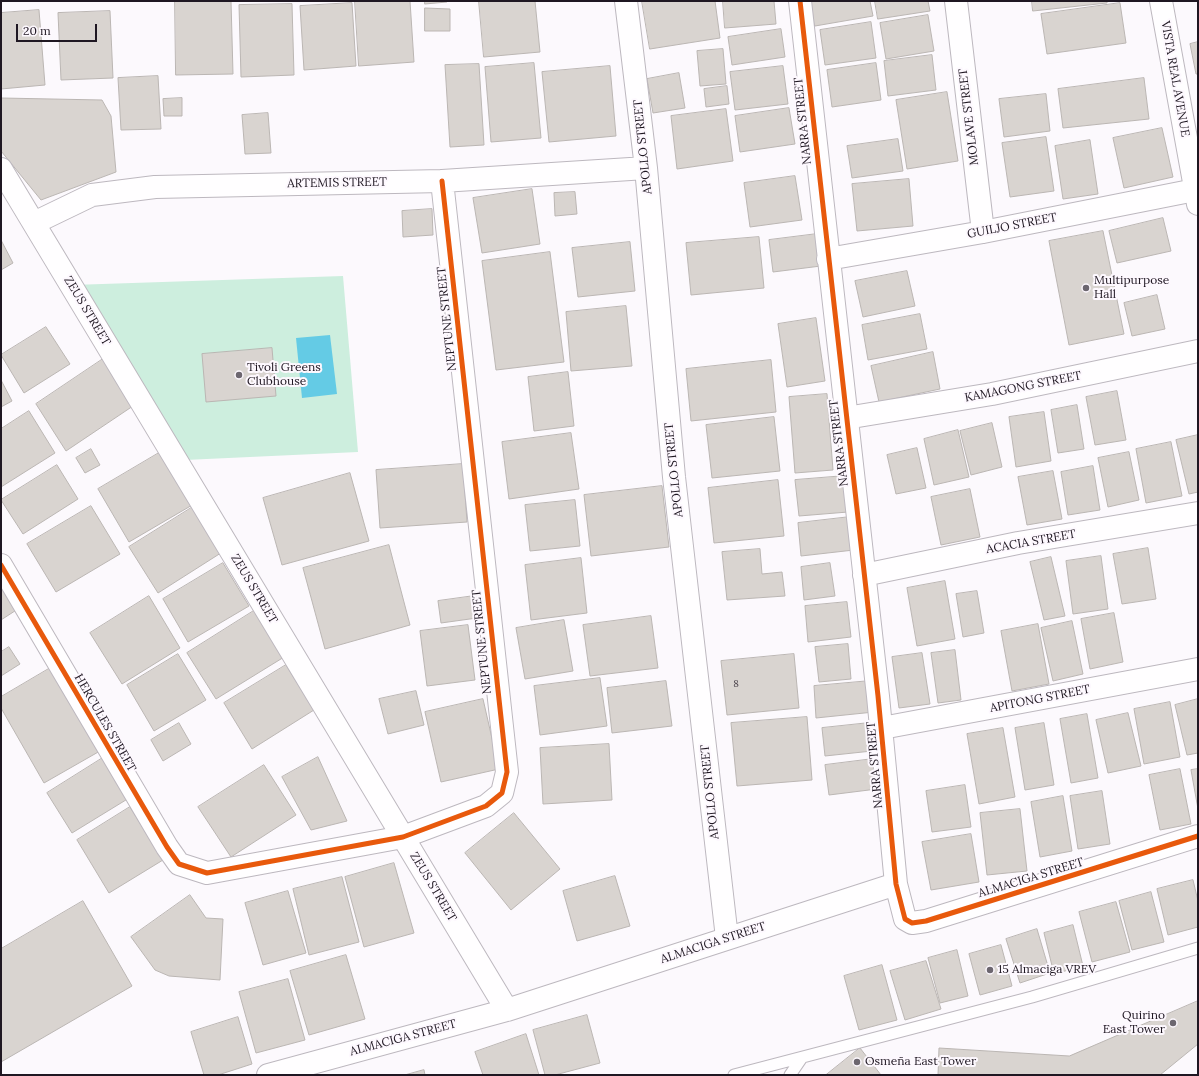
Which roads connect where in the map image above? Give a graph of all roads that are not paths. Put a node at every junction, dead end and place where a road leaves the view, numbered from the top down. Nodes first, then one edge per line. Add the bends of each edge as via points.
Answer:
1 (626, 1) edge
2 (800, 1) edge
3 (956, 1) edge
4 (1161, 1) edge
5 (646, 168) junction
6 (1, 169) edge
7 (442, 181) junction
8 (1197, 197) edge
9 (34, 223) junction
10 (983, 232) junction
11 (828, 259) junction
12 (1198, 351) edge
13 (846, 418) junction
14 (1198, 513) edge
15 (1, 565) edge
16 (864, 575) junction
17 (1198, 669) edge
18 (882, 728) junction
19 (1198, 836) edge
20 (403, 837) junction
21 (207, 873) joint
22 (896, 884) junction
23 (727, 938) junction
24 (1198, 948) edge
25 (507, 1010) junction
26 (801, 1059) junction
27 (268, 1075) edge
28 (734, 1075) edge
29 (790, 1075) edge

1 - 5 street, APOLLO STREET
2 - 11 street, NARRA STREET
3 - 10 street, MOLAVE STREET
4 - 8 street, VISTA REAL AVENUE
5 - 7 street, ARTEMIS STREET
5 - 23 street, APOLLO STREET via 674,477
6 - 9 street, ZEUS STREET
7 - 9 street, ARTEMIS STREET via 155,187 92,195
7 - 20 street, NEPTUNE STREET via 507,772 502,794 486,806
8 - 10 street, GUILJO STREET
9 - 20 street, ZEUS STREET
10 - 11 street, GUILJO STREET
11 - 13 street, NARRA STREET
12 - 13 street, KAMAGONG STREET via 992,394
13 - 16 street, NARRA STREET
14 - 16 street, ACACIA STREET via 1018,543
15 - 21 street, HERCULES STREET via 167,847 179,864
16 - 18 street, NARRA STREET
17 - 18 street, APITONG STREET
18 - 22 street, NARRA STREET
19 - 22 street, ALMACIGA STREET via 917,923 905,919
20 - 21 street, NEPTUNE STREET
20 - 25 street, ZEUS STREET
22 - 23 street, ALMACIGA STREET
23 - 25 street, ALMACIGA STREET
24 - 26 lane via 1032,997
25 - 27 street, ALMACIGA STREET
26 - 28 lane
26 - 29 lane

